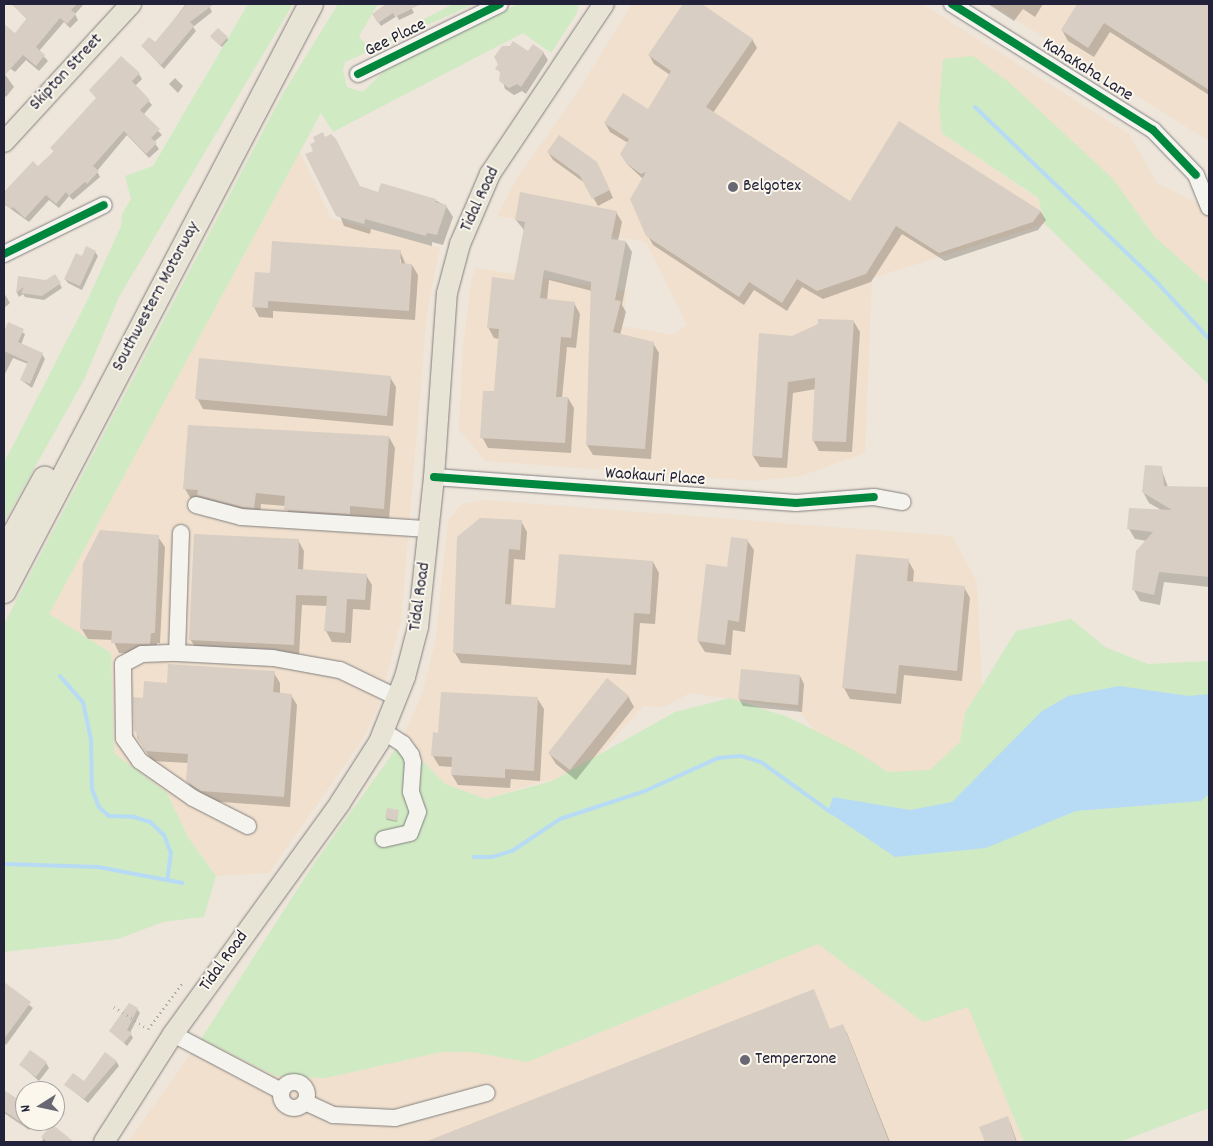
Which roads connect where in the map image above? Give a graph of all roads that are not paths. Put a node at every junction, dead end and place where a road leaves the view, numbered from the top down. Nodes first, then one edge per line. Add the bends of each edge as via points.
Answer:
1 (131, 4) edge
2 (294, 4) edge
3 (311, 4) edge
4 (500, 4) edge
5 (604, 4) edge
6 (952, 4) edge
7 (358, 74) dead end
8 (6, 135) edge
9 (104, 205) dead end
10 (1209, 207) edge
11 (4, 254) edge
12 (434, 477) junction
13 (903, 502) dead end
14 (196, 505) dead end
15 (430, 529) junction
16 (182, 533) dead end
17 (4, 553) edge
18 (4, 591) edge
19 (177, 652) junction
20 (396, 697) junction
21 (383, 732) junction
22 (248, 826) dead end
23 (384, 839) dead end
24 (173, 1034) junction
25 (487, 1094) dead end
26 (104, 1142) edge

1 - 8 main road, Skipton Street
2 - 17 highway, Southwestern Motorway
3 - 18 highway, Southwestern Motorway
4 - 7 street, Gee Place
5 - 12 main road, Tidal Road via 490,174 460,244 447,293
6 - 10 street, KahaKaha Lane via 1153,130 1196,175
9 - 11 street
12 - 13 street, Waokauri Place via 796,503 874,497
12 - 15 main road, Tidal Road
14 - 15 street via 241,517
15 - 20 main road, Tidal Road via 418,627
16 - 19 street
19 - 20 street via 312,663 340,670
19 - 22 street via 142,654 123,664 124,738 140,761 166,781
20 - 21 main road, Tidal Road
21 - 23 street via 403,744 411,755 414,762 411,792 418,812 410,833
21 - 24 main road, Tidal Road via 340,803
24 - 25 street via 281,1091 281,1099 290,1108 299,1108 305,1102 333,1115 395,1118
24 - 26 main road, Tidal Road

